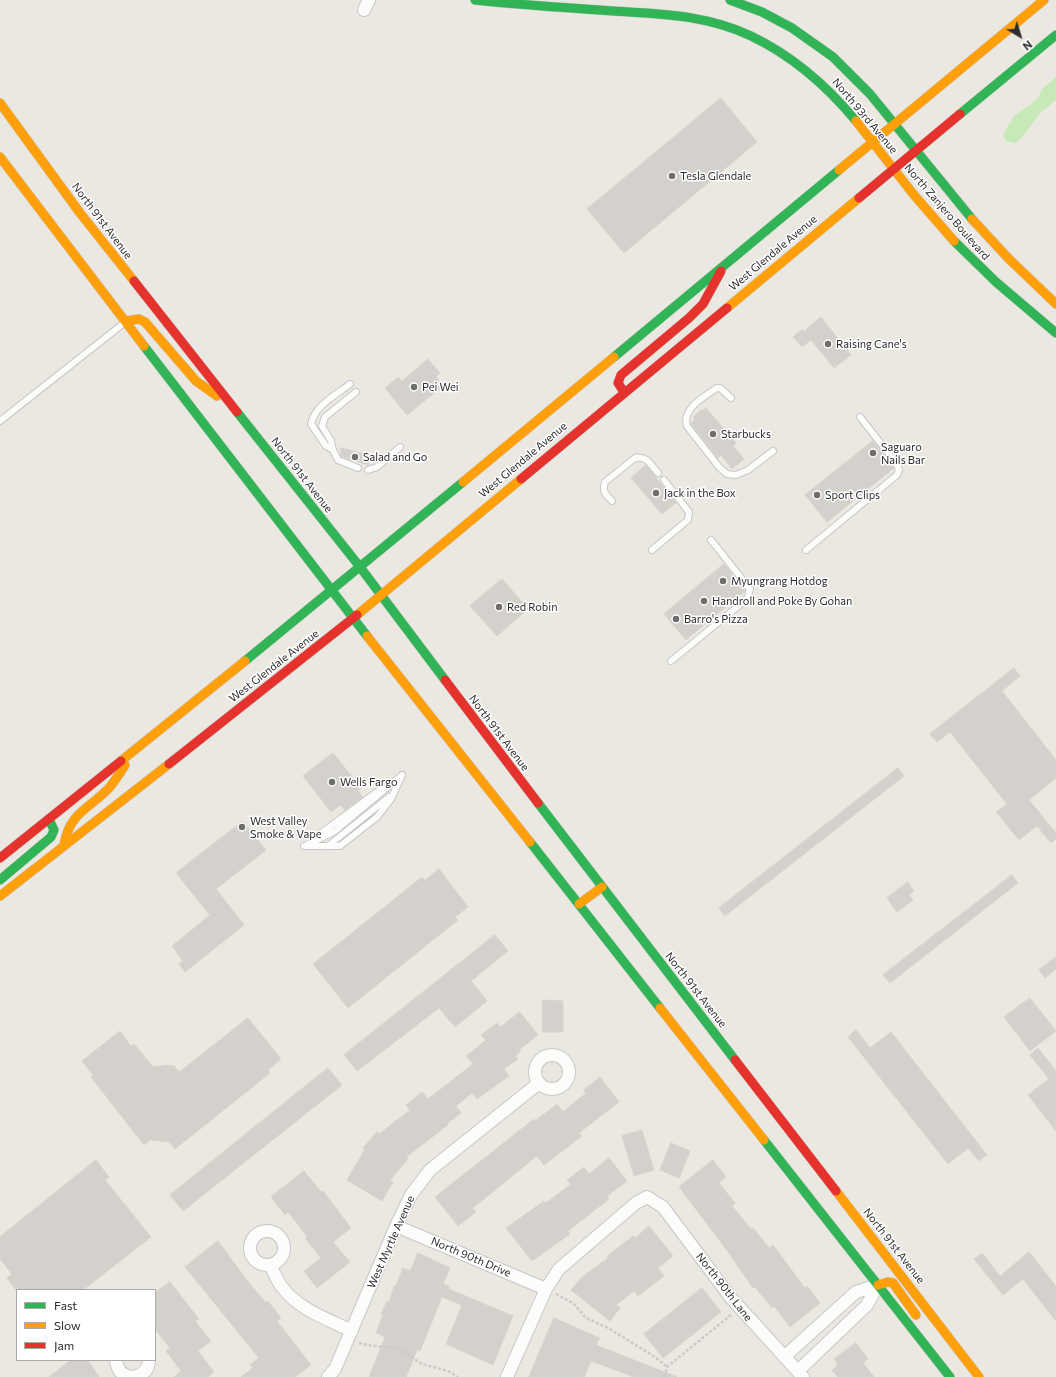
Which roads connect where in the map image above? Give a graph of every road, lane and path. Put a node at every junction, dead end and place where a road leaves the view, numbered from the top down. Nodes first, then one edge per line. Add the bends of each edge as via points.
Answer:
1 (475, 0) edge
2 (730, 0) edge
3 (1044, 0) edge
4 (1056, 35) edge
5 (0, 103) edge
6 (893, 125) junction
7 (874, 141) junction
8 (914, 152) junction
9 (0, 157) edge
10 (893, 169) junction
11 (724, 265) junction
12 (1056, 304) edge
13 (126, 321) junction
14 (1056, 333) edge
15 (350, 384) dead end
16 (356, 392) dead end
17 (624, 392) junction
18 (731, 398) dead end
19 (231, 405) junction
20 (860, 417) dead end
21 (0, 421) edge
22 (400, 447) dead end
23 (332, 450) junction
24 (774, 451) dead end
25 (358, 468) dead end
26 (368, 470) dead end
27 (658, 473) dead end
28 (664, 480) dead end
29 (612, 501) dead end
30 (711, 540) dead end
31 (652, 550) dead end
32 (806, 550) dead end
33 (360, 567) junction
34 (332, 591) junction
35 (380, 595) junction
36 (353, 618) junction
37 (671, 661) dead end
38 (137, 748) junction
39 (49, 820) junction
40 (64, 845) junction
41 (328, 846) joint
42 (0, 858) edge
43 (0, 880) edge
44 (602, 887) junction
45 (0, 896) edge
46 (579, 904) junction
47 (539, 1083) dead end
48 (396, 1226) junction
49 (270, 1265) dead end
50 (878, 1285) junction
51 (544, 1294) junction
52 (740, 1308) junction
53 (945, 1332) junction
54 (350, 1335) junction
55 (784, 1357) junction
56 (116, 1361) edge
57 (149, 1361) edge
58 (667, 1367) junction
59 (800, 1374) edge
60 (136, 1377) edge
61 (328, 1377) edge
62 (458, 1377) edge
63 (507, 1377) edge
64 (664, 1377) edge
65 (950, 1377) edge
66 (980, 1377) edge

1 - 7 main road, North 93rd Avenue via 681,15 733,28 770,44 796,61 826,86
2 - 6 main road, North 93rd Avenue via 781,21 818,45 858,82
3 - 6 main road, West Glendale Avenue
4 - 8 main road, West Glendale Avenue
5 - 19 main road, North 91st Avenue via 80,213
6 - 7 main road, West Glendale Avenue
6 - 8 main road, North 93rd Avenue
7 - 10 main road, North 93rd Avenue
7 - 11 main road, West Glendale Avenue
8 - 10 main road, West Glendale Avenue
8 - 12 main road, North Zanjero Boulevard via 999,249
9 - 13 main road
10 - 14 main road, North Zanjero Boulevard via 940,226 986,274
10 - 17 main road, West Glendale Avenue
11 - 17 main road via 703,304 621,375 618,383
11 - 33 main road, West Glendale Avenue
13 - 19 main road via 139,319 145,322 196,381
13 - 21 lane
13 - 34 main road
15 - 23 lane via 318,409 313,416 311,424 326,446
16 - 23 lane via 325,417 322,426 331,441
17 - 35 main road, West Glendale Avenue
18 - 24 lane via 717,388 687,413 688,426 719,467 727,474 736,475 748,470
19 - 33 main road, North 91st Avenue
20 - 32 lane via 897,464 897,475
22 - 26 lane via 377,467
23 - 25 lane via 338,460
27 - 29 lane via 646,459 635,458 605,482 604,493
28 - 31 lane via 689,512 688,520
30 - 37 lane via 750,589 747,599
33 - 34 main road, West Glendale Avenue
33 - 35 main road, North 91st Avenue
34 - 36 main road
34 - 38 main road, West Glendale Avenue
35 - 36 main road, West Glendale Avenue
35 - 44 main road, North 91st Avenue
36 - 40 main road, West Glendale Avenue
36 - 46 main road
38 - 39 main road, West Glendale Avenue
38 - 40 main road via 108,790 71,820
39 - 42 main road, West Glendale Avenue
39 - 43 main road via 54,830 52,837
40 - 45 main road, West Glendale Avenue
41 - 41 lane via 340,846 377,818 394,794 402,775 336,831 304,846
44 - 46 main road
44 - 53 main road, North 91st Avenue
46 - 50 main road
47 - 48 street, West Myrtle Avenue via 430,1170 411,1194
48 - 51 street, North 90th Drive
48 - 54 street, West Myrtle Avenue
49 - 54 street via 281,1286 293,1300
50 - 53 main road via 892,1283 924,1322
50 - 55 street via 856,1292
50 - 59 street via 868,1305
50 - 65 main road
51 - 52 street, North 90th Lane via 559,1270 636,1203 647,1197 663,1207
51 - 58 path via 550,1303 555,1294 573,1303 586,1318 608,1328
51 - 63 street
52 - 55 street, North 90th Lane
52 - 58 path
53 - 66 main road, North 91st Avenue
54 - 61 street, West Myrtle Avenue via 335,1369
54 - 62 path via 367,1345 398,1348 422,1364 448,1370
55 - 59 street, North 90th Lane
56 - 60 street via 118,1370 122,1374
57 - 60 street via 147,1369
58 - 64 path

